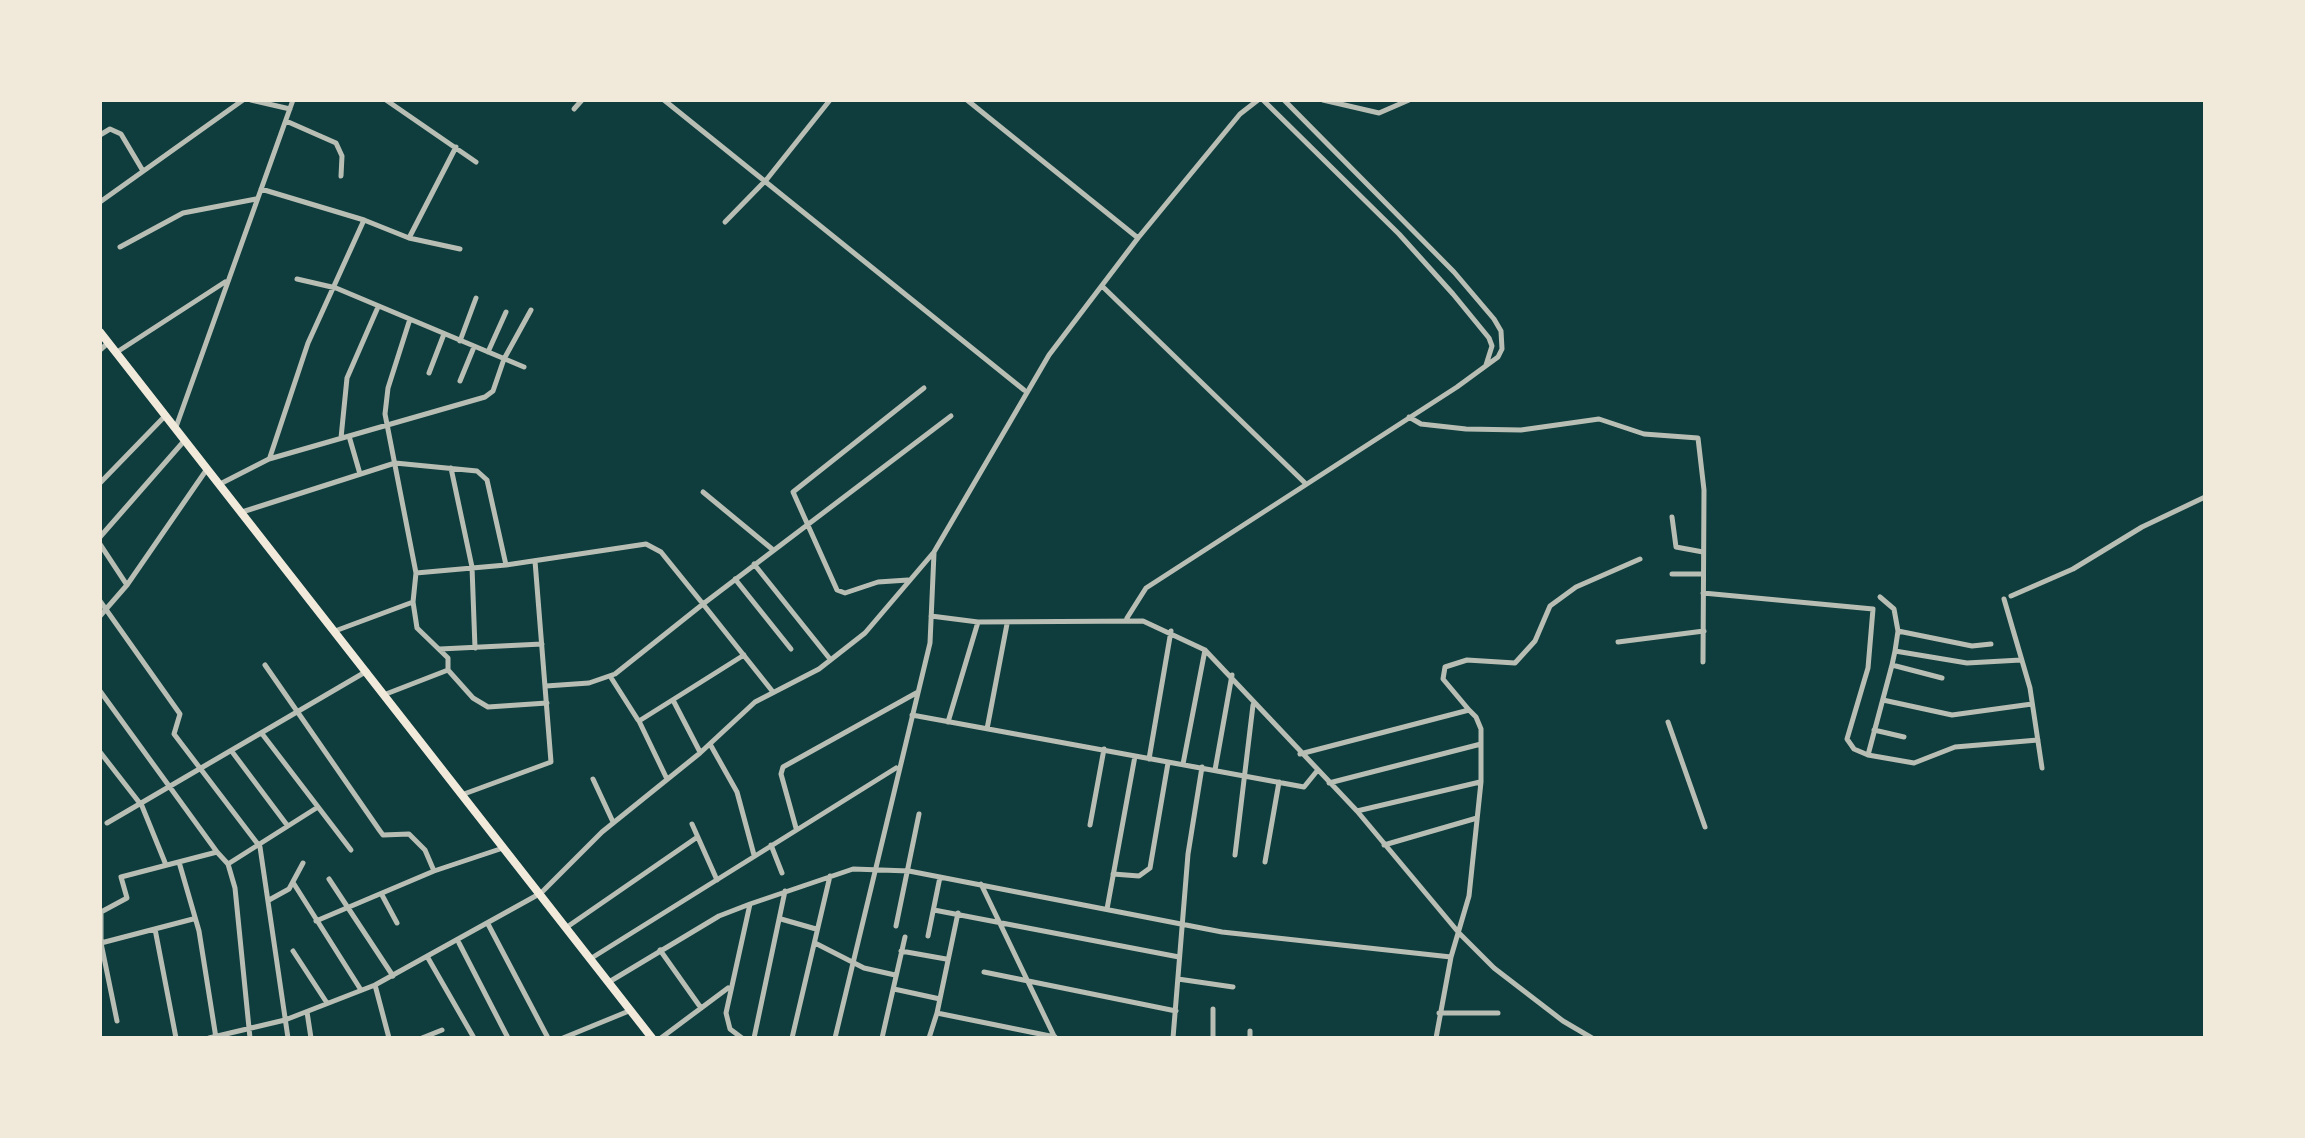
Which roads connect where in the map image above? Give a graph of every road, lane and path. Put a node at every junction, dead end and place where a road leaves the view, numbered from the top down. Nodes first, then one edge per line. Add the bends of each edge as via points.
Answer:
1 (243, 100) edge
2 (250, 100) edge
3 (293, 100) edge
4 (386, 100) edge
5 (582, 100) edge
6 (664, 100) edge
7 (830, 100) edge
8 (967, 100) edge
9 (1260, 100) edge
10 (1284, 100) edge
11 (1323, 100) edge
12 (1409, 100) edge
13 (290, 109) junction
14 (574, 110) dead end
15 (286, 121) junction
16 (100, 135) edge
17 (456, 146) junction
18 (476, 162) dead end
19 (143, 171) junction
20 (342, 176) dead end
21 (768, 179) junction
22 (262, 189) junction
23 (258, 198) junction
24 (100, 202) edge
25 (364, 220) junction
26 (725, 222) dead end
27 (409, 238) junction
28 (1138, 238) junction
29 (120, 247) dead end
30 (460, 249) dead end
31 (297, 278) dead end
32 (228, 280) junction
33 (1103, 287) junction
34 (336, 288) junction
35 (476, 298) dead end
36 (378, 307) junction
37 (531, 310) dead end
38 (506, 312) dead end
39 (410, 322) junction
40 (100, 332) edge
41 (444, 334) junction
42 (460, 341) junction
43 (104, 347) edge
44 (474, 347) junction
45 (488, 352) junction
46 (115, 353) junction
47 (504, 359) junction
48 (524, 367) dead end
49 (1485, 367) junction
50 (428, 373) dead end
51 (460, 381) dead end
52 (924, 388) dead end
53 (1025, 390) junction
54 (165, 416) junction
55 (951, 416) dead end
56 (1408, 417) junction
57 (387, 425) junction
58 (175, 430) junction
59 (349, 436) junction
60 (341, 438) junction
61 (184, 440) junction
62 (270, 459) junction
63 (395, 463) junction
64 (450, 468) junction
65 (207, 469) junction
66 (360, 474) junction
67 (1305, 483) junction
68 (100, 484) edge
69 (220, 484) junction
70 (703, 492) dead end
71 (2205, 497) edge
72 (242, 512) junction
73 (1672, 517) dead end
74 (806, 526) junction
75 (100, 540) edge
76 (772, 549) junction
77 (934, 552) junction
78 (1702, 552) junction
79 (1640, 559) dead end
80 (536, 561) junction
81 (754, 564) junction
82 (506, 566) junction
83 (472, 567) junction
84 (416, 572) junction
85 (1672, 574) dead end
86 (1703, 574) junction
87 (734, 579) junction
88 (908, 580) junction
89 (127, 585) junction
90 (1703, 593) junction
91 (2012, 596) dead end
92 (1880, 597) dead end
93 (2004, 599) dead end
94 (100, 601) edge
95 (413, 602) junction
96 (703, 604) junction
97 (102, 614) edge
98 (931, 616) junction
99 (1126, 619) junction
100 (978, 622) junction
101 (1008, 622) junction
102 (336, 631) junction
103 (1171, 631) junction
104 (1704, 631) junction
105 (1898, 631) junction
106 (1618, 642) dead end
107 (542, 644) junction
108 (1991, 644) dead end
109 (476, 648) junction
110 (440, 649) junction
111 (791, 649) dead end
112 (1205, 650) junction
113 (1895, 651) junction
114 (744, 656) junction
115 (830, 660) junction
116 (2021, 660) junction
117 (1703, 662) dead end
118 (264, 665) dead end
119 (1892, 666) junction
120 (448, 670) junction
121 (368, 671) junction
122 (1232, 675) junction
123 (610, 676) junction
124 (1942, 678) dead end
125 (546, 686) junction
126 (100, 691) edge
127 (773, 692) junction
128 (918, 692) junction
129 (386, 694) junction
130 (1883, 700) junction
131 (674, 702) junction
132 (547, 703) junction
133 (1253, 703) junction
134 (2032, 704) junction
135 (1469, 710) junction
136 (296, 715) junction
137 (912, 715) junction
138 (639, 721) junction
139 (948, 722) junction
140 (1668, 722) dead end
141 (987, 729) junction
142 (1874, 730) junction
143 (262, 734) junction
144 (1904, 737) dead end
145 (2038, 740) junction
146 (710, 744) junction
147 (1482, 744) junction
148 (1104, 749) junction
149 (100, 752) edge
150 (233, 753) junction
151 (700, 753) junction
152 (1299, 754) junction
153 (1868, 755) junction
154 (1135, 756) junction
155 (1149, 758) junction
156 (108, 762) junction
157 (1168, 762) junction
158 (1183, 764) junction
159 (1202, 767) junction
160 (100, 768) edge
161 (896, 768) junction
162 (2042, 768) dead end
163 (204, 769) junction
164 (1215, 770) junction
165 (1316, 771) junction
166 (1247, 776) junction
167 (667, 778) junction
168 (593, 779) dead end
169 (1279, 782) junction
170 (1481, 782) junction
171 (1329, 783) junction
172 (173, 788) junction
173 (464, 794) junction
174 (142, 806) junction
175 (319, 807) junction
176 (1356, 811) junction
177 (919, 814) dead end
178 (1477, 818) junction
179 (107, 823) dead end
180 (613, 823) junction
181 (692, 824) dead end
182 (1090, 824) dead end
183 (287, 825) junction
184 (1705, 827) dead end
185 (796, 828) junction
186 (696, 838) junction
187 (771, 844) junction
188 (1384, 844) junction
189 (260, 847) junction
190 (506, 847) junction
191 (351, 850) dead end
192 (216, 852) junction
193 (754, 855) junction
194 (1235, 856) dead end
195 (179, 862) junction
196 (303, 862) dead end
197 (1264, 862) dead end
198 (228, 864) junction
199 (166, 865) junction
200 (874, 868) junction
201 (908, 871) junction
202 (434, 872) junction
203 (782, 873) dead end
204 (1114, 874) junction
205 (830, 876) junction
206 (940, 877) junction
207 (329, 878) dead end
208 (717, 880) junction
209 (294, 884) junction
210 (981, 884) junction
211 (785, 891) junction
212 (541, 893) junction
213 (382, 895) junction
214 (269, 900) junction
215 (750, 904) junction
216 (1107, 909) junction
217 (350, 910) junction
218 (934, 910) junction
219 (958, 913) junction
220 (194, 919) junction
221 (781, 919) junction
222 (998, 920) junction
223 (316, 921) junction
224 (398, 922) dead end
225 (488, 924) junction
226 (1182, 924) junction
227 (896, 926) dead end
228 (566, 928) junction
229 (155, 929) junction
230 (818, 930) junction
231 (1459, 933) junction
232 (928, 936) dead end
233 (905, 937) dead end
234 (459, 942) junction
235 (815, 943) junction
236 (101, 944) edge
237 (660, 950) junction
238 (901, 950) junction
239 (293, 951) dead end
240 (1179, 957) junction
241 (1450, 957) junction
242 (428, 958) junction
243 (946, 959) junction
244 (590, 960) junction
245 (851, 960) junction
246 (984, 972) dead end
247 (894, 975) junction
248 (394, 977) junction
249 (1178, 979) junction
250 (609, 982) junction
251 (1031, 982) junction
252 (374, 986) junction
253 (730, 986) junction
254 (1233, 987) dead end
255 (892, 989) junction
256 (361, 990) junction
257 (940, 999) junction
258 (327, 1004) junction
259 (702, 1008) junction
260 (1213, 1010) dead end
261 (630, 1011) junction
262 (1176, 1011) junction
263 (307, 1012) junction
264 (937, 1013) junction
265 (1439, 1013) junction
266 (1498, 1013) dead end
267 (285, 1020) junction
268 (116, 1021) dead end
269 (249, 1028) junction
270 (442, 1030) dead end
271 (1021, 1035) edge
272 (214, 1037) edge
273 (176, 1038) edge
274 (250, 1038) edge
275 (288, 1038) edge
276 (311, 1038) edge
277 (389, 1038) edge
278 (422, 1038) edge
279 (474, 1038) edge
280 (508, 1038) edge
281 (548, 1038) edge
282 (563, 1038) edge
283 (652, 1038) edge
284 (661, 1038) edge
285 (742, 1038) edge
286 (754, 1038) edge
287 (792, 1038) edge
288 (834, 1038) edge
289 (882, 1038) edge
290 (929, 1038) edge
291 (1056, 1038) edge
292 (1174, 1038) edge
293 (1213, 1038) edge
294 (1436, 1038) edge
295 (1592, 1038) edge

1 - 19 street
2 - 13 street
3 - 13 street
4 - 17 street
5 - 14 street
6 - 21 street
7 - 21 street
8 - 28 street
9 - 28 street via 1240,114
9 - 49 street via 1453,294 1488,338
10 - 49 street via 1414,228 1502,330 1502,349
11 - 12 street via 1379,113
13 - 15 street
15 - 20 street via 336,143
15 - 22 street
16 - 19 street via 116,130
17 - 18 street
17 - 27 street
19 - 24 street
21 - 26 street
21 - 53 street
22 - 23 street
22 - 25 street
23 - 29 street via 183,213
23 - 32 street
25 - 27 street
25 - 34 street
27 - 30 street
28 - 33 street
31 - 34 street
32 - 46 street
32 - 58 street
33 - 53 street
33 - 67 street
34 - 36 street
34 - 62 street via 308,343
35 - 42 street
36 - 39 street
36 - 60 street via 347,378
37 - 47 street
38 - 45 street
39 - 41 street
39 - 57 street via 388,388
40 - 43 main road
41 - 42 street
41 - 50 street
42 - 44 street
43 - 46 main road
44 - 45 street
44 - 51 street
45 - 47 street
46 - 54 main road
47 - 48 street
47 - 57 street via 485,397
49 - 56 street
52 - 74 street via 795,486 792,500
53 - 77 street
54 - 58 main road
54 - 68 street
55 - 74 street
56 - 67 street
56 - 78 street via 1437,428 1484,430 1599,418 1644,434 1693,436 1703,457
57 - 59 street
57 - 63 street
58 - 61 main road
59 - 60 street
59 - 66 street
60 - 62 street
61 - 65 main road
61 - 75 street
62 - 69 street
63 - 64 street
63 - 66 street
63 - 84 street
64 - 82 street via 477,471 487,480
64 - 83 street
65 - 69 main road
65 - 89 street
66 - 72 street
67 - 99 street via 1146,588
69 - 72 main road
70 - 76 street
71 - 91 street
72 - 102 main road
73 - 78 street via 1676,548
74 - 76 street
74 - 88 street via 837,590
75 - 89 street
76 - 81 street
77 - 88 street
77 - 98 street
78 - 86 street
79 - 135 street via 1550,606 1535,642 1514,663 1467,660 1444,667 1443,679
80 - 82 street
80 - 96 street via 646,544 662,552
80 - 107 street
81 - 87 street
81 - 115 street
82 - 83 street
83 - 84 street
83 - 109 street
84 - 95 street
85 - 86 street
86 - 90 street
87 - 96 street
87 - 111 street
88 - 115 street via 866,633
89 - 97 street
90 - 104 street
90 - 153 street via 1872,608 1868,668 1847,738
92 - 105 street via 1894,610
93 - 116 street
94 - 97 street
95 - 102 street
95 - 110 street via 417,628
96 - 114 street
96 - 123 street
97 - 163 street via 180,714 174,734
98 - 100 street
98 - 128 street
99 - 101 street
99 - 103 street
100 - 101 street
100 - 139 street
101 - 141 street
102 - 121 main road
103 - 112 street
103 - 155 street
104 - 106 street
104 - 117 street
105 - 108 street
105 - 113 street
107 - 109 street
107 - 125 street
109 - 110 street
110 - 120 street via 451,663
112 - 122 street
112 - 158 street
113 - 116 street via 1966,664
113 - 119 street
114 - 127 street
114 - 131 street
115 - 127 street
116 - 134 street
118 - 136 street
119 - 124 street
119 - 130 street
120 - 129 street
120 - 132 street via 488,707
121 - 129 main road
121 - 136 street
122 - 133 street
122 - 164 street
123 - 125 street
123 - 138 street
125 - 132 street
126 - 172 street
127 - 146 street
128 - 137 street
128 - 185 street via 783,767
129 - 173 main road
130 - 134 street via 1952,715
130 - 142 street
131 - 138 street
131 - 151 street
132 - 173 street via 550,762
133 - 152 street
133 - 166 street
134 - 145 street
135 - 147 street
135 - 152 street
136 - 143 street
136 - 202 street via 384,835 409,834
137 - 139 street
137 - 161 street
138 - 167 street
139 - 141 street
140 - 184 street
141 - 148 street
142 - 144 street
142 - 153 street
143 - 150 street
143 - 175 street
145 - 153 street via 1955,747 1914,762
145 - 162 street
146 - 151 street
146 - 193 street via 737,792
147 - 170 street
147 - 171 street
148 - 154 street
148 - 182 street
149 - 156 street
150 - 163 street
150 - 183 street
151 - 167 street
152 - 165 street
154 - 155 street
154 - 204 street
155 - 157 street
156 - 160 street
156 - 174 street
157 - 158 street
157 - 204 street via 1150,868 1139,876
158 - 159 street
159 - 164 street
159 - 226 street
161 - 185 street
161 - 200 street
163 - 172 street
163 - 189 street
164 - 166 street
165 - 169 street via 1304,786
165 - 171 street
166 - 169 street
166 - 194 street
167 - 180 street
168 - 180 street
169 - 197 street
170 - 176 street
170 - 178 street
171 - 176 street
172 - 174 street
172 - 192 street
173 - 190 main road
174 - 179 street
174 - 199 street
175 - 183 street
175 - 191 street
176 - 188 street
177 - 201 street
178 - 188 street
178 - 231 street
180 - 212 street
181 - 186 street
183 - 189 street
185 - 187 street
186 - 208 street
186 - 228 street
187 - 193 street
187 - 203 street
188 - 231 street
189 - 198 street
189 - 214 street
190 - 202 street
190 - 212 main road
192 - 195 street
192 - 198 street
193 - 208 street
195 - 199 street
195 - 220 street
196 - 209 street
198 - 269 street
199 - 236 street via 121,877 127,898 100,912
200 - 201 street
200 - 205 street
200 - 245 street
201 - 206 street
201 - 227 street
202 - 213 street
204 - 216 street
205 - 211 street
205 - 230 street
206 - 210 street
206 - 218 street
207 - 217 street
208 - 244 street
209 - 214 street
209 - 223 street
210 - 216 street
210 - 222 street
211 - 215 street
211 - 221 street
212 - 225 street
212 - 228 main road
213 - 217 street
213 - 224 street
214 - 267 street
215 - 237 street
215 - 253 street
216 - 226 street
217 - 223 street
217 - 248 street
218 - 219 street
218 - 232 street
219 - 222 street
219 - 243 street
220 - 229 street
220 - 272 street
221 - 230 street
221 - 286 street
222 - 240 street
222 - 251 street
223 - 256 street
225 - 234 street
225 - 281 street
226 - 240 street
226 - 241 street
228 - 244 main road
229 - 236 street
229 - 273 street
230 - 235 street
231 - 241 street
231 - 295 street via 1509,980
233 - 238 street
234 - 242 street
234 - 280 street
235 - 245 street
235 - 287 street
236 - 268 street
237 - 250 street
237 - 259 street
238 - 243 street
238 - 247 street
239 - 258 street
240 - 249 street
241 - 265 street
242 - 248 street
242 - 279 street
243 - 257 street
244 - 250 main road
245 - 247 street
245 - 288 street
246 - 251 street
247 - 255 street
248 - 252 street
249 - 254 street
249 - 262 street
250 - 261 main road
251 - 262 street
251 - 291 street
252 - 256 street
252 - 277 street
253 - 259 street
253 - 285 street via 726,1020
255 - 257 street
255 - 289 street
256 - 258 street
257 - 264 street
258 - 263 street
259 - 284 street
260 - 293 street
261 - 282 street
261 - 283 main road
262 - 292 street
263 - 267 street
263 - 276 street
264 - 271 street
264 - 290 street
265 - 266 street
265 - 294 street
267 - 269 street
267 - 275 street
269 - 272 street
269 - 274 street
270 - 278 street
271 - 291 street

